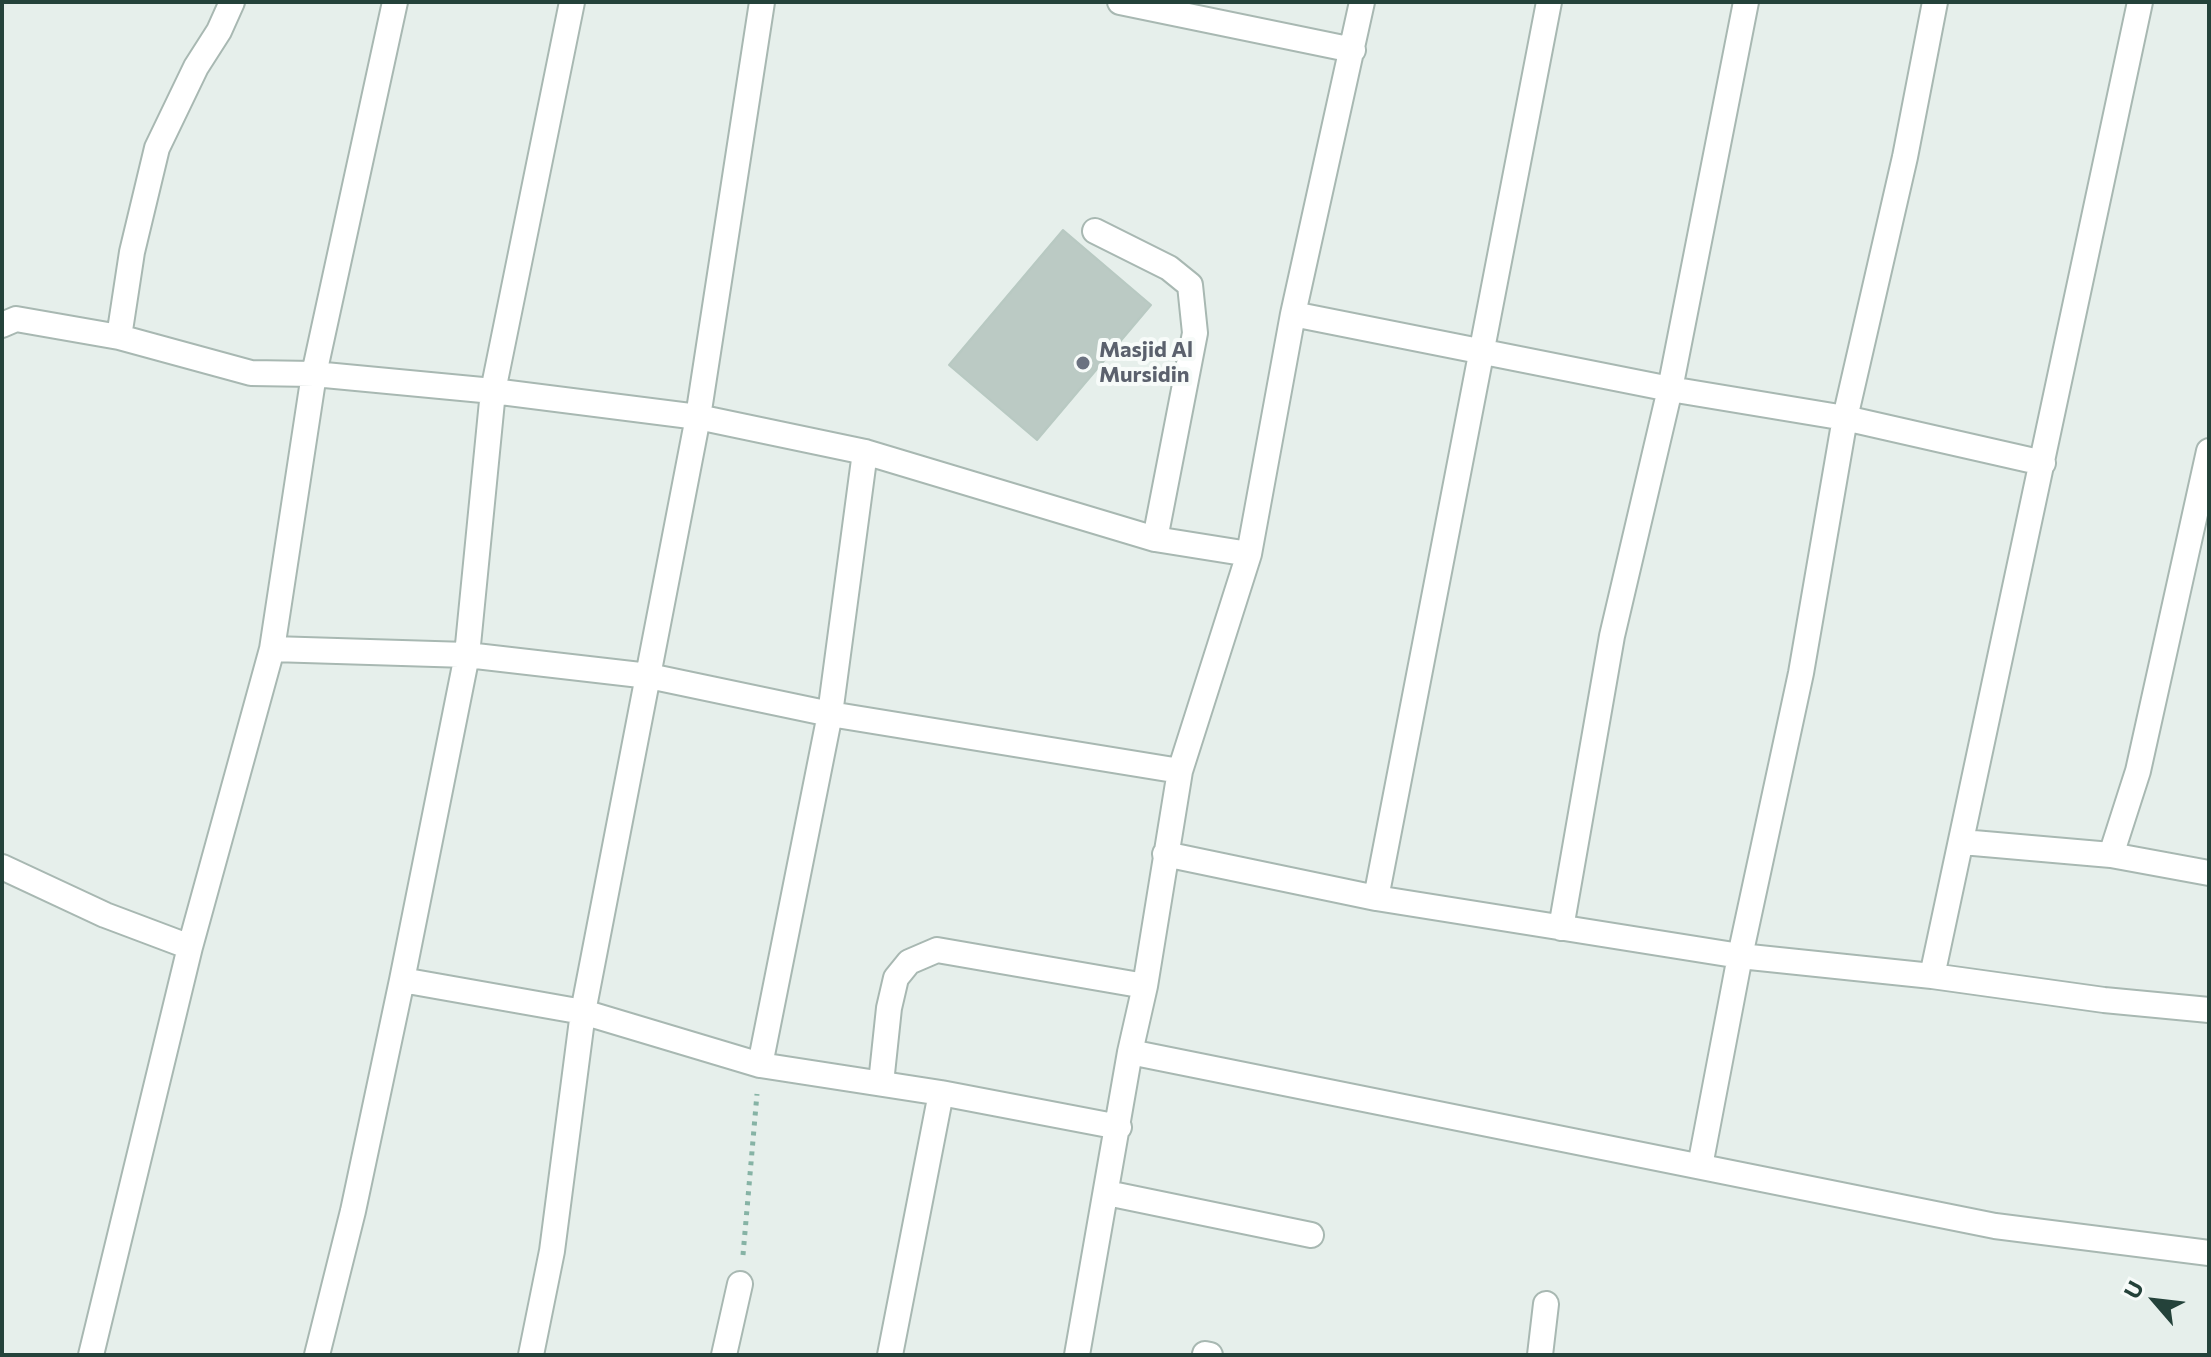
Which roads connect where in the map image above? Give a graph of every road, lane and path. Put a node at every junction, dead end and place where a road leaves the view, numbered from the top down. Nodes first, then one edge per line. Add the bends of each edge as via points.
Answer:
1 (232, 2) edge
2 (395, 2) edge
3 (572, 2) edge
4 (762, 2) edge
5 (1122, 2) edge
6 (1362, 2) edge
7 (1549, 2) edge
8 (1746, 2) edge
9 (1935, 2) edge
10 (2140, 2) edge
11 (1353, 50) junction
12 (1095, 231) dead end
13 (1293, 314) junction
14 (2, 325) edge
15 (119, 337) junction
16 (1480, 353) junction
17 (314, 374) junction
18 (1670, 389) junction
19 (493, 391) junction
20 (698, 417) junction
21 (1845, 418) junction
22 (2209, 451) edge
23 (865, 452) junction
24 (2043, 463) junction
25 (1155, 539) junction
26 (1249, 554) junction
27 (272, 649) junction
28 (467, 655) junction
29 (649, 676) junction
30 (830, 714) junction
31 (1180, 771) junction
32 (1962, 842) junction
33 (1165, 854) junction
34 (2111, 855) junction
35 (2, 867) edge
36 (2209, 873) edge
37 (1376, 898) junction
38 (1561, 928) junction
39 (190, 947) junction
40 (1740, 956) junction
41 (1932, 976) junction
42 (402, 980) junction
43 (1145, 986) junction
44 (2209, 1010) edge
45 (583, 1012) junction
46 (1130, 1052) junction
47 (760, 1065) junction
48 (881, 1083) junction
49 (941, 1093) junction
50 (1119, 1127) junction
51 (1700, 1166) junction
52 (1107, 1193) junction
53 (1311, 1235) dead end
54 (2209, 1253) edge
55 (740, 1284) joint
56 (1546, 1304) dead end
57 (91, 1355) edge
58 (317, 1355) edge
59 (531, 1355) edge
60 (724, 1355) edge
61 (890, 1355) edge
62 (1077, 1355) edge
63 (1540, 1355) edge

1 - 15 street via 157,148 132,252
2 - 17 street
3 - 19 street
4 - 20 street
5 - 11 street
6 - 11 street
7 - 16 street
8 - 18 street
9 - 21 street
10 - 24 street
11 - 13 street
12 - 25 street via 1169,268 1190,285 1195,333
13 - 16 street
13 - 26 street
14 - 15 street via 16,319
15 - 17 street via 251,373
16 - 18 street
16 - 37 street
17 - 19 street
17 - 27 street
18 - 21 street
18 - 38 street via 1612,636
19 - 20 street
19 - 28 street
20 - 23 street
20 - 29 street
21 - 24 street
21 - 40 street via 1801,673
22 - 34 street via 2138,771
23 - 25 street
23 - 30 street
24 - 32 street
25 - 26 street
26 - 31 street
27 - 28 street
27 - 39 street
28 - 29 street
28 - 42 street
29 - 30 street
29 - 45 street
30 - 31 street
30 - 47 street
31 - 33 street
32 - 34 street
32 - 41 street
33 - 37 street
33 - 43 street
34 - 36 street
35 - 39 street
37 - 38 street
38 - 40 street
39 - 57 street
40 - 41 street
40 - 51 street
41 - 44 street
42 - 45 street
42 - 58 street
43 - 46 street
43 - 48 street via 937,950 909,962 896,978
45 - 47 street
45 - 59 street via 552,1251
46 - 50 street
46 - 51 street
47 - 48 street
47 - 55 path
48 - 49 street
49 - 50 street
49 - 61 street
50 - 52 street
51 - 54 street via 1995,1226
52 - 53 street
52 - 62 street
55 - 60 street
56 - 63 street

